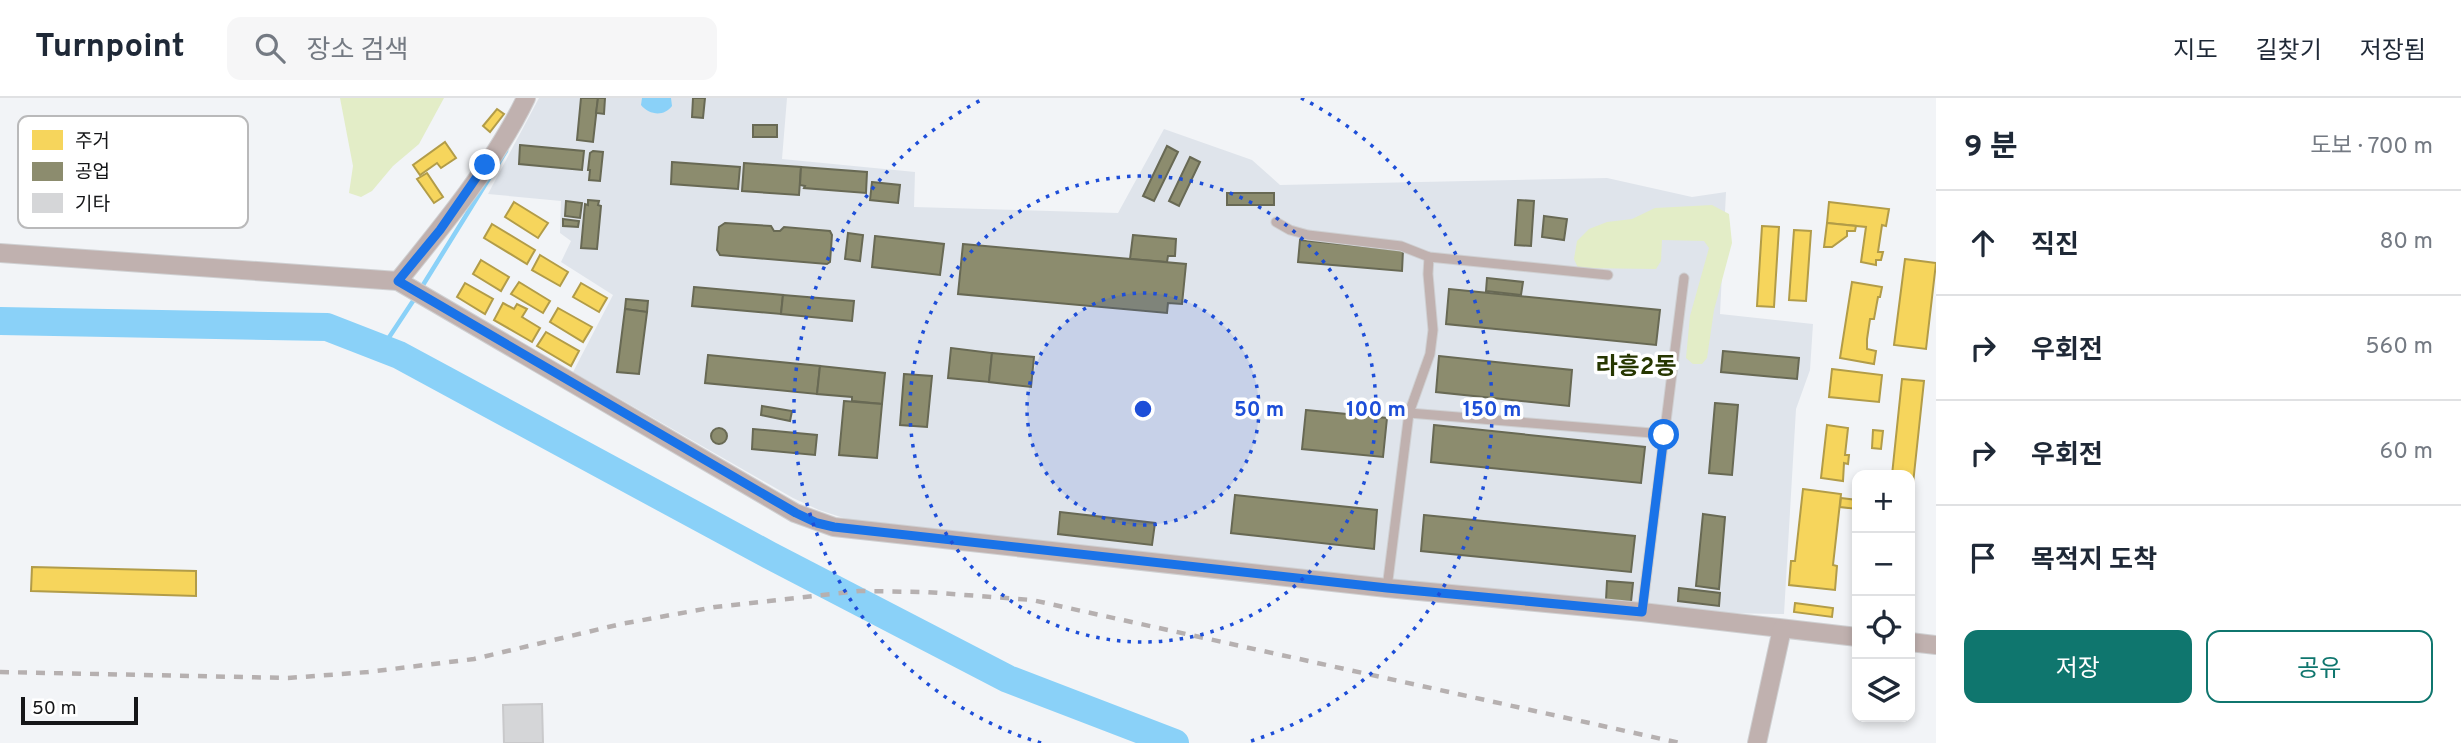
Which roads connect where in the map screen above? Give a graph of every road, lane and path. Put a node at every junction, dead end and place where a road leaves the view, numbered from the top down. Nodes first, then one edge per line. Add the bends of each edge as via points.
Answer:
1 (526, 98) edge
2 (1276, 222) dead end
3 (0, 253) edge
4 (1429, 257) junction
5 (1608, 275) dead end
6 (1684, 278) dead end
7 (398, 281) junction
8 (1409, 412) junction
9 (1664, 435) junction
10 (1387, 588) junction
11 (1642, 612) junction
12 (1782, 628) junction
13 (1852, 635) edge
14 (1915, 643) edge
15 (1936, 645) edge
16 (1757, 743) edge

1 - 7 street via 440,230
2 - 4 lane via 1308,235 1401,246
3 - 7 street
4 - 5 lane
4 - 8 lane via 1430,354
6 - 9 lane
7 - 10 street via 817,523
8 - 9 lane
8 - 10 lane
9 - 11 lane
10 - 11 street
11 - 12 street
12 - 13 street
12 - 16 street
14 - 15 street

